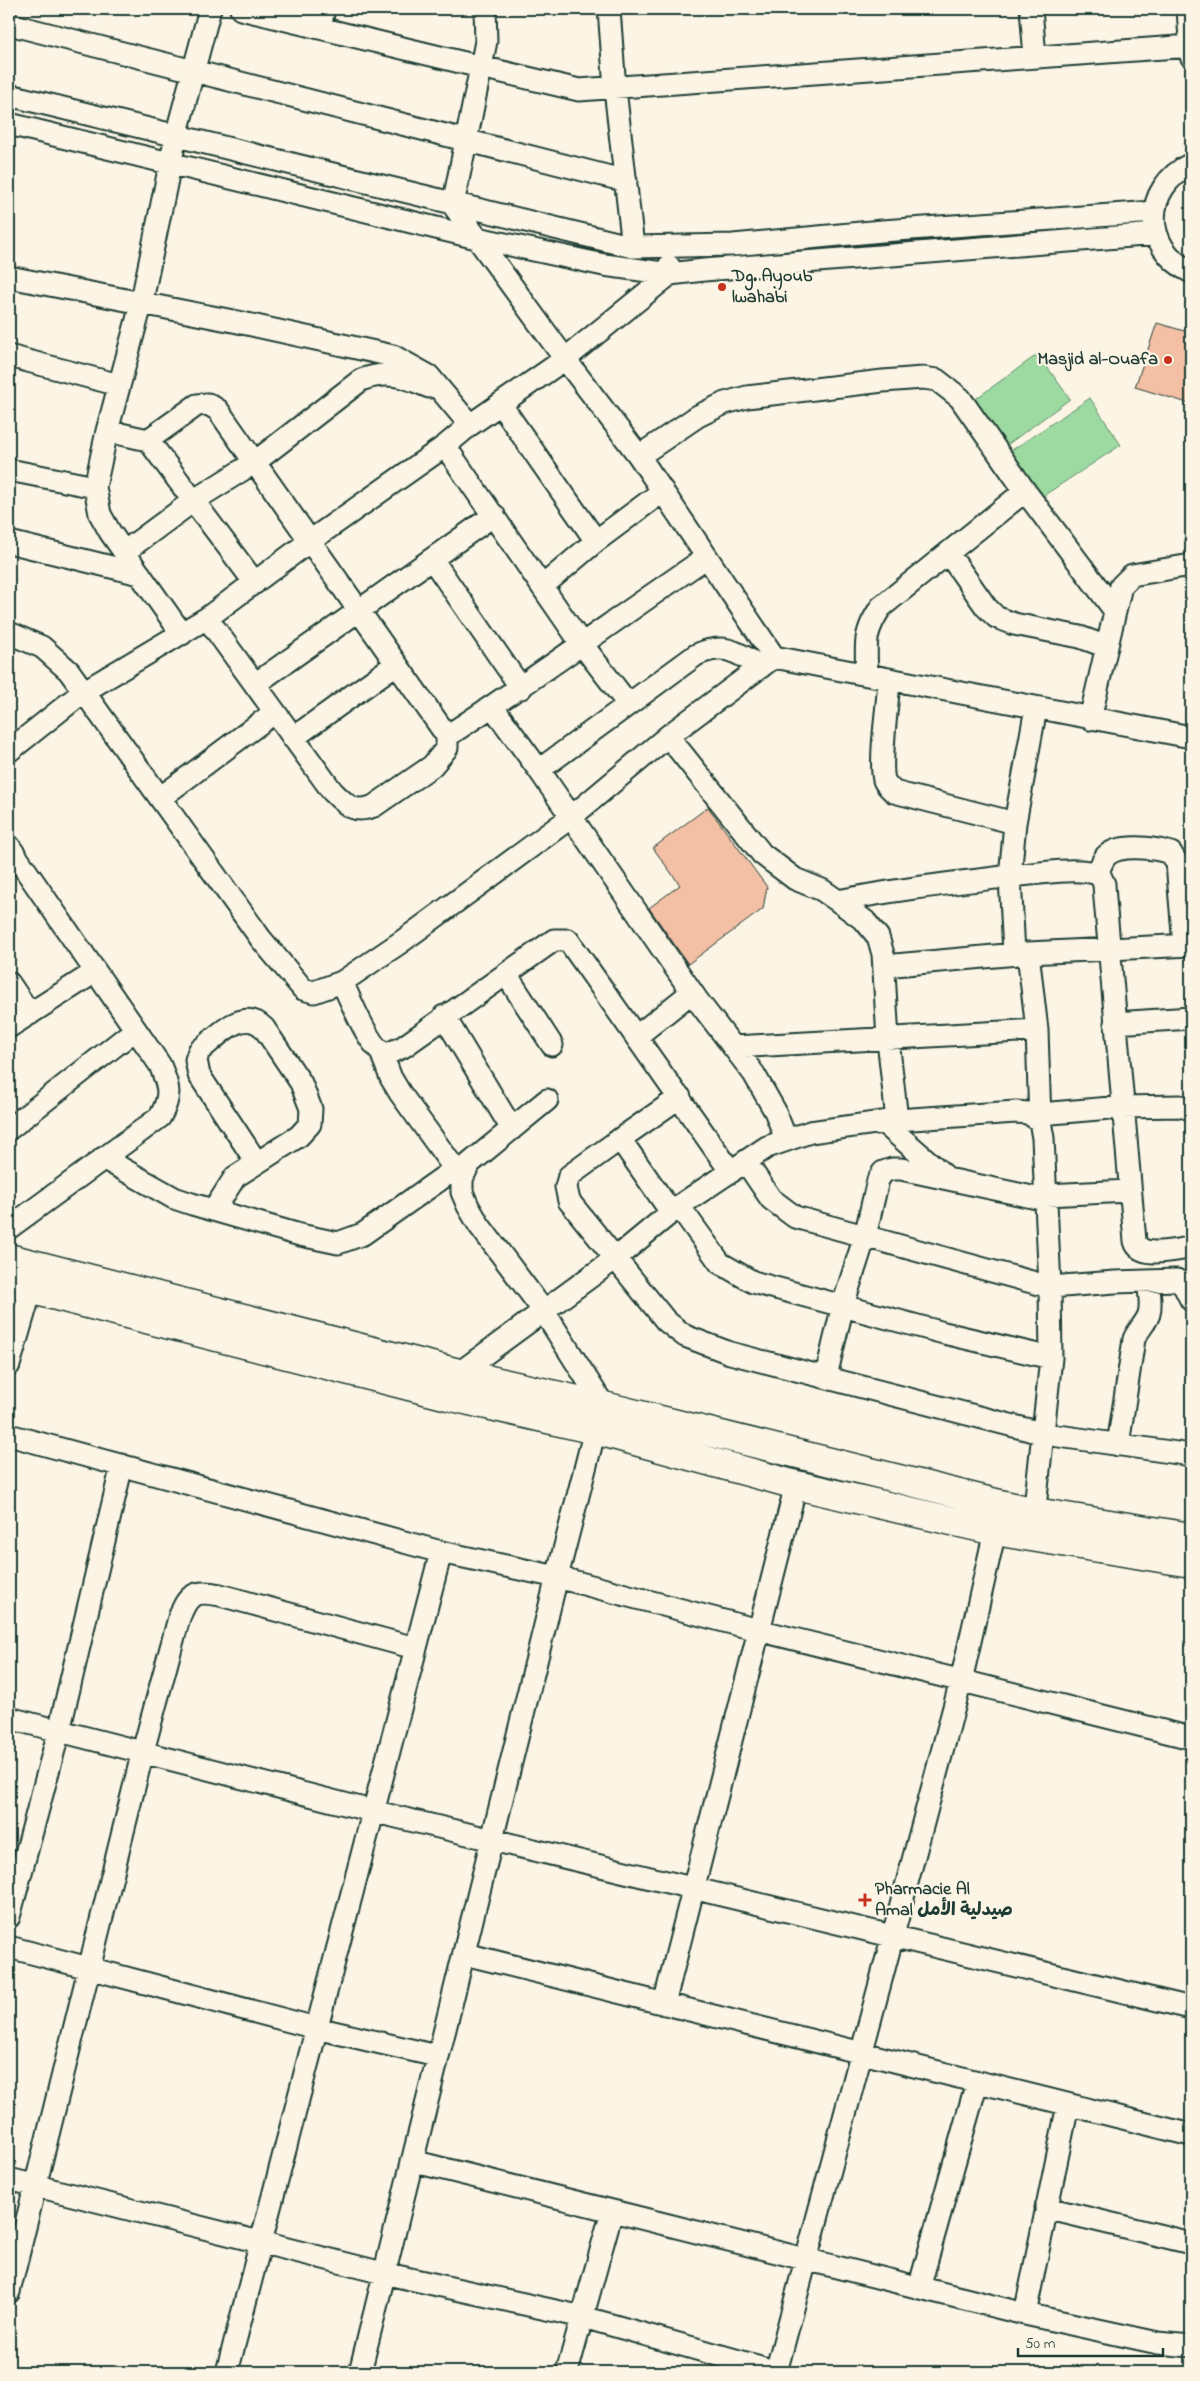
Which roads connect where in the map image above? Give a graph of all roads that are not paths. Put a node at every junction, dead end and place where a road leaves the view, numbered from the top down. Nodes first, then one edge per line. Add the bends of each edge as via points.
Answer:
1 (210, 9) edge
2 (241, 9) edge
3 (485, 9) edge
4 (610, 9) edge
5 (1031, 9) edge
6 (1188, 9) edge
7 (322, 19) edge
8 (9, 24) edge
9 (1191, 49) edge
10 (1035, 57) junction
11 (481, 67) junction
12 (193, 71) junction
13 (615, 89) junction
14 (9, 95) edge
15 (9, 124) edge
16 (176, 136) junction
17 (465, 141) junction
18 (170, 162) junction
19 (1191, 164) edge
20 (626, 181) junction
21 (454, 205) junction
22 (1154, 212) junction
23 (1156, 234) junction
24 (477, 238) junction
25 (633, 247) junction
26 (668, 248) junction
27 (1191, 272) edge
28 (670, 274) junction
29 (9, 277) edge
30 (141, 305) junction
31 (565, 359) junction
32 (10, 363) edge
33 (119, 385) junction
34 (445, 394) junction
35 (501, 405) junction
36 (470, 426) junction
37 (107, 431) junction
38 (148, 440) junction
39 (445, 446) junction
40 (639, 456) junction
41 (254, 462) junction
42 (9, 470) edge
43 (96, 487) junction
44 (663, 491) junction
45 (1025, 491) junction
46 (193, 501) junction
47 (494, 515) junction
48 (310, 541) junction
49 (9, 542) edge
50 (596, 542) junction
51 (124, 552) junction
52 (948, 553) junction
53 (707, 557) junction
54 (432, 560) junction
55 (1191, 564) edge
56 (140, 574) junction
57 (255, 583) junction
58 (544, 586) junction
59 (359, 611) junction
60 (1115, 611) junction
61 (206, 618) junction
62 (9, 633) edge
63 (182, 634) junction
64 (581, 643) junction
65 (1107, 646) junction
66 (768, 662) junction
67 (396, 664) junction
68 (867, 676) junction
69 (889, 680) junction
70 (254, 684) junction
71 (521, 688) junction
72 (83, 692) junction
73 (628, 704) junction
74 (492, 706) junction
75 (1036, 708) junction
76 (275, 712) junction
77 (1090, 719) junction
78 (447, 736) junction
79 (668, 736) junction
80 (1191, 737) edge
81 (293, 738) junction
82 (12, 743) edge
83 (539, 770) junction
84 (160, 798) junction
85 (570, 818) junction
86 (1015, 823) junction
87 (12, 858) edge
88 (1097, 874) junction
89 (1010, 877) junction
90 (838, 901) junction
91 (1188, 945) edge
92 (1108, 950) junction
93 (1021, 953) junction
94 (884, 966) junction
95 (95, 972) junction
96 (506, 974) junction
97 (342, 982) junction
98 (9, 983) edge
99 (692, 992) junction
100 (30, 1014) junction
101 (444, 1016) junction
102 (1191, 1018) edge
103 (1115, 1023) junction
104 (9, 1027) edge
105 (135, 1030) junction
106 (1037, 1030) junction
107 (637, 1036) junction
108 (888, 1040) junction
109 (552, 1045) dead end
110 (734, 1047) junction
111 (381, 1052) junction
112 (680, 1097) junction
113 (547, 1100) dead end
114 (1122, 1107) junction
115 (1191, 1109) edge
116 (1040, 1118) junction
117 (890, 1121) junction
118 (9, 1129) edge
119 (512, 1129) junction
120 (620, 1139) junction
121 (786, 1139) junction
122 (103, 1158) junction
123 (257, 1163) junction
124 (739, 1167) junction
125 (458, 1174) junction
126 (949, 1180) junction
127 (1129, 1191) junction
128 (1046, 1198) junction
129 (675, 1209) junction
130 (214, 1210) junction
131 (12, 1221) edge
132 (865, 1236) junction
133 (1191, 1248) edge
134 (9, 1258) edge
135 (616, 1258) junction
136 (26, 1280) edge
137 (1148, 1281) junction
138 (1050, 1288) junction
139 (1191, 1300) edge
140 (843, 1304) junction
141 (543, 1310) junction
142 (1051, 1358) junction
143 (9, 1365) edge
144 (826, 1376) junction
145 (454, 1385) junction
146 (600, 1418) junction
147 (1045, 1434) junction
148 (9, 1435) edge
149 (1118, 1445) junction
150 (1191, 1455) edge
151 (122, 1466) junction
152 (796, 1485) junction
153 (996, 1503) junction
154 (1034, 1525) junction
155 (995, 1531) junction
156 (1191, 1537) edge
157 (441, 1552) junction
158 (1191, 1562) edge
159 (557, 1577) junction
160 (758, 1630) junction
161 (415, 1648) junction
162 (961, 1681) junction
163 (9, 1718) edge
164 (59, 1730) junction
165 (1191, 1738) edge
166 (143, 1751) junction
167 (372, 1810) junction
168 (492, 1839) junction
169 (692, 1887) junction
170 (9, 1918) edge
171 (892, 1935) junction
172 (9, 1947) edge
173 (465, 1954) junction
174 (90, 1969) junction
175 (664, 2004) junction
176 (1191, 2008) edge
177 (316, 2028) junction
178 (862, 2053) junction
179 (437, 2056) junction
180 (977, 2082) junction
181 (1068, 2104) junction
182 (1191, 2135) edge
183 (412, 2161) junction
184 (9, 2179) edge
185 (34, 2186) junction
186 (1046, 2208) junction
187 (612, 2211) junction
188 (259, 2242) junction
189 (1191, 2243) edge
190 (807, 2260) junction
191 (383, 2274) junction
192 (919, 2288) junction
193 (9, 2292) edge
194 (1025, 2314) junction
195 (583, 2317) junction
196 (1191, 2346) edge
197 (227, 2372) edge
198 (360, 2372) edge
199 (568, 2372) edge
200 (777, 2372) edge

1 - 12 street
2 - 7 street
3 - 11 street via 486,41
4 - 13 street
5 - 10 street
6 - 9 street
7 - 11 street
8 - 12 street
9 - 10 street
10 - 13 street
11 - 13 street via 579,90
11 - 17 street
12 - 16 street
12 - 17 street
13 - 20 street
14 - 16 street
15 - 18 street
16 - 18 street
16 - 21 street
17 - 20 street
17 - 21 street
18 - 24 street
18 - 30 street
19 - 22 street via 1166,181
20 - 25 street
21 - 24 street
21 - 25 street
22 - 23 street
22 - 26 street
23 - 27 street via 1164,252 1178,266
23 - 28 street
24 - 28 street
24 - 31 street
25 - 26 street
26 - 28 street
28 - 31 street
29 - 30 street
30 - 33 street
30 - 34 street via 238,322 393,356 430,376
31 - 35 street
31 - 40 street
32 - 33 street
33 - 37 street
34 - 36 street
34 - 41 street via 402,377 376,374 361,380
35 - 36 street
35 - 50 street
36 - 39 street
37 - 38 street
37 - 43 street
38 - 41 street via 197,405 208,404 218,410
38 - 46 street
39 - 47 street
39 - 48 street
40 - 44 street
40 - 45 street via 698,416 747,397 928,378 944,383 960,398
41 - 46 street
41 - 48 street
42 - 43 street
43 - 51 street via 100,514
44 - 50 street
44 - 53 street
45 - 52 street
45 - 60 street
46 - 51 street
46 - 57 street
47 - 54 street
47 - 58 street
48 - 57 street
48 - 59 street
49 - 56 street
50 - 58 street
51 - 56 street
52 - 65 street via 996,617
52 - 68 street via 881,607 870,624 866,640
53 - 64 street
53 - 66 street
54 - 59 street
54 - 71 street
55 - 60 street via 1132,574 1121,586
56 - 63 street
57 - 61 street
58 - 64 street
59 - 67 street
59 - 70 street
60 - 65 street
61 - 63 street
61 - 70 street
62 - 72 street via 42,646 69,671
63 - 72 street
64 - 71 street
64 - 73 street
65 - 77 street
66 - 68 street
66 - 73 street via 727,649 708,649 696,654
66 - 79 street
67 - 78 street
67 - 81 street
68 - 69 street
69 - 75 street
69 - 86 street via 884,757 887,786 894,792
70 - 76 street
71 - 74 street
72 - 82 street
72 - 84 street
73 - 83 street
74 - 78 street
74 - 83 street
75 - 77 street
75 - 86 street
76 - 81 street
76 - 84 street
77 - 80 street
78 - 81 street via 447,748 432,766 374,806 357,810 350,808 332,791
79 - 85 street
79 - 90 street via 762,854 795,880 822,890
83 - 85 street
84 - 97 street via 261,939 303,989 314,992
85 - 97 street
85 - 99 street
86 - 89 street
87 - 95 street
88 - 89 street via 1082,872
88 - 91 street via 1104,859 1116,850 1171,853 1177,863
88 - 92 street via 1104,884
89 - 90 street via 888,890
89 - 93 street
90 - 94 street via 873,929 881,945
91 - 92 street
92 - 93 street
92 - 103 street
93 - 94 street
93 - 106 street
94 - 108 street
95 - 100 street
95 - 105 street
96 - 101 street
96 - 107 street via 554,940 568,940
96 - 109 street
97 - 111 street via 360,1020
98 - 100 street
99 - 107 street
99 - 110 street
100 - 104 street
101 - 111 street via 403,1047 387,1054
101 - 119 street
102 - 103 street
103 - 114 street
105 - 118 street
105 - 122 street via 160,1064 169,1089 168,1096 160,1116
106 - 108 street
106 - 116 street
107 - 112 street
108 - 110 street
108 - 117 street
110 - 121 street via 767,1095
111 - 125 street via 400,1093
112 - 120 street
112 - 124 street
113 - 119 street
114 - 115 street via 1180,1106
114 - 116 street
114 - 127 street
116 - 117 street via 1016,1112
116 - 128 street
117 - 121 street via 825,1129
117 - 126 street
119 - 125 street
120 - 129 street
120 - 135 street via 572,1172 566,1187 569,1201
121 - 124 street via 767,1147
122 - 130 street via 174,1198
122 - 131 street
123 - 123 street via 299,1136 310,1124 311,1108 301,1084 264,1028 256,1020 246,1019 236,1022 199,1051 196,1067
123 - 130 street via 235,1177
124 - 129 street
124 - 132 street via 770,1200 795,1217
125 - 130 street via 370,1230 343,1242 322,1241
125 - 141 street via 462,1192 479,1225
126 - 128 street
126 - 132 street via 901,1169 884,1172 878,1180
127 - 128 street
127 - 133 street via 1138,1248 1155,1252
128 - 138 street
129 - 135 street
129 - 140 street via 720,1263 733,1272 753,1282
132 - 138 street
132 - 140 street
134 - 136 main road
135 - 141 street
135 - 144 street via 666,1321 685,1336 730,1353
136 - 143 street
136 - 145 main road
137 - 138 street
137 - 139 street via 1177,1280
137 - 149 street via 1148,1316 1134,1339
138 - 142 street
140 - 142 street via 944,1333
140 - 144 street
141 - 145 street
141 - 146 street
142 - 147 street
144 - 147 street
145 - 146 main road
146 - 152 main road
146 - 153 main road
146 - 159 street
147 - 149 street
147 - 154 street
148 - 151 street
149 - 150 street
151 - 157 street
151 - 164 street
152 - 155 main road
152 - 160 street
153 - 154 main road
153 - 155 street
154 - 155 main road
154 - 156 main road
154 - 158 main road
155 - 162 street
157 - 159 street
157 - 161 street
159 - 160 street
159 - 168 street
160 - 162 street
160 - 169 street
161 - 166 street via 234,1598 211,1593 192,1595 179,1618
161 - 167 street
162 - 165 street
162 - 171 street
163 - 164 street
164 - 166 street
164 - 170 street
166 - 167 street
166 - 174 street
167 - 168 street
167 - 177 street
168 - 169 street
168 - 173 street
169 - 171 street
169 - 175 street
171 - 176 street
171 - 178 street
172 - 174 street
173 - 175 street
173 - 179 street
174 - 177 street
174 - 185 street
175 - 178 street
177 - 179 street
177 - 188 street
178 - 180 street
178 - 190 street
179 - 183 street
180 - 181 street
180 - 192 street
181 - 182 street
181 - 186 street
183 - 187 street
183 - 191 street
184 - 185 street
185 - 188 street
185 - 193 street
186 - 189 street
186 - 194 street
187 - 190 street
187 - 195 street
188 - 191 street
188 - 197 street
190 - 192 street
190 - 200 street
191 - 195 street
191 - 198 street
192 - 194 street
194 - 196 street via 1158,2343
195 - 199 street
195 - 200 street

